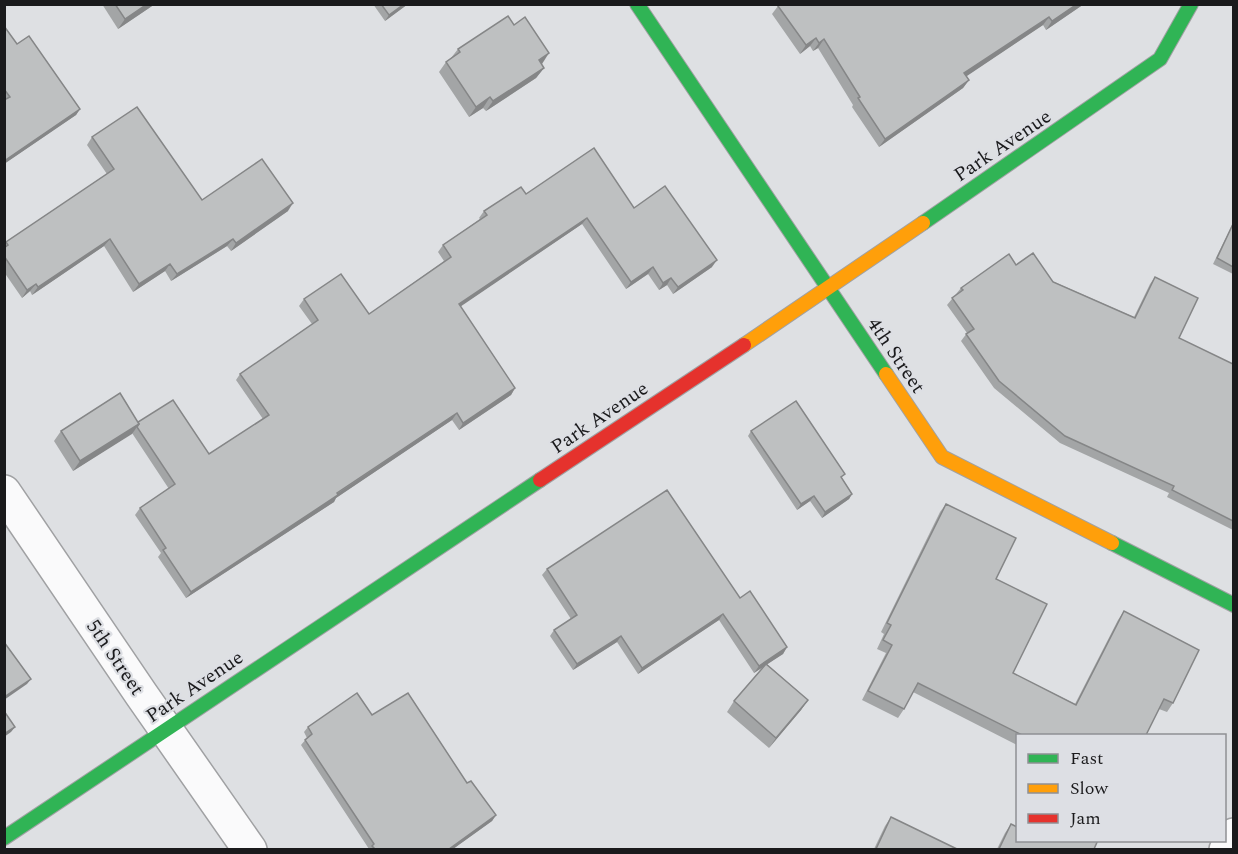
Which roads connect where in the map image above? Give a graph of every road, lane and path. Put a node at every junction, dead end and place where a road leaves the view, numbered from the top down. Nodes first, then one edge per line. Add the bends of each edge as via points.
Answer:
1 (637, 4) edge
2 (1191, 4) edge
3 (829, 288) junction
4 (4, 492) edge
5 (1233, 605) edge
6 (165, 729) junction
7 (1233, 835) edge
8 (4, 838) edge
9 (250, 849) edge
10 (1226, 849) edge

1 - 3 street, 4th Street
2 - 3 street, Park Avenue via 1160,59
3 - 5 street, 4th Street via 942,457
3 - 6 street, Park Avenue
4 - 6 street, 5th Street
6 - 8 street, Park Avenue
6 - 9 street, 5th Street
7 - 10 street

